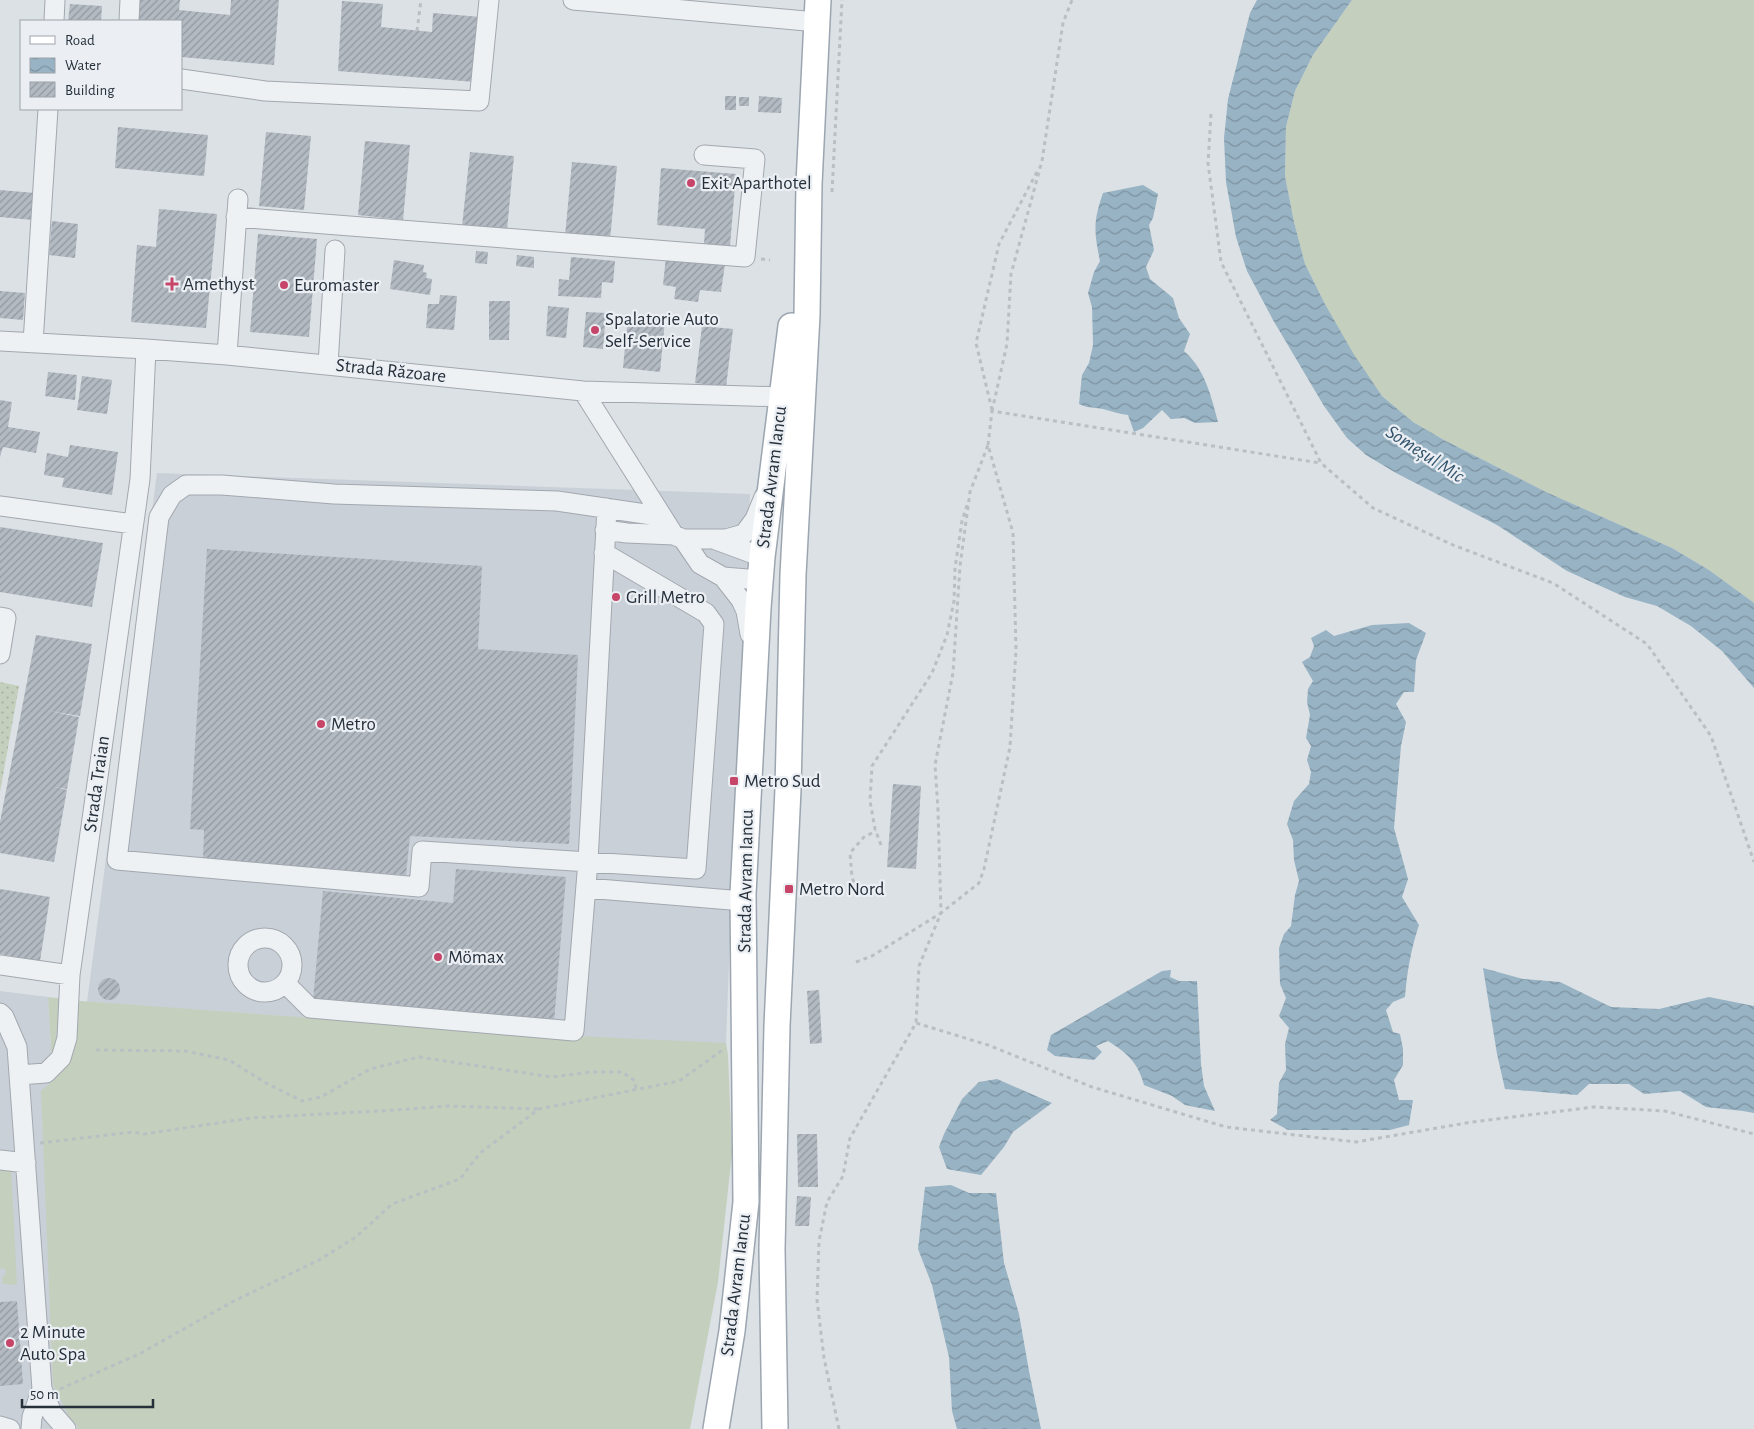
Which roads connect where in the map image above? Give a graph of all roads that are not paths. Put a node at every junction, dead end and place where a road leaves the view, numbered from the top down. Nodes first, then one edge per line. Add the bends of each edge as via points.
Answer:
1 (55, 0) edge
2 (130, 0) edge
3 (489, 0) edge
4 (573, 0) edge
5 (818, 11) edge
6 (54, 20) edge
7 (129, 20) edge
8 (182, 79) edge
9 (48, 110) edge
10 (704, 155) dead end
11 (809, 184) junction
12 (335, 250) dead end
13 (0, 341) edge
14 (33, 342) junction
15 (146, 349) junction
16 (227, 355) junction
17 (328, 365) junction
18 (583, 391) junction
19 (783, 397) junction
20 (774, 466) junction
21 (0, 506) edge
22 (607, 508) junction
23 (133, 524) junction
24 (605, 530) junction
25 (679, 537) junction
26 (709, 538) junction
27 (604, 553) junction
28 (761, 568) junction
29 (723, 577) junction
30 (0, 617) edge
31 (0, 654) edge
32 (755, 664) junction
33 (588, 861) junction
34 (586, 888) junction
35 (743, 900) junction
36 (0, 965) edge
37 (70, 975) junction
38 (286, 983) dead end
39 (0, 1013) edge
40 (19, 1075) junction
41 (0, 1160) edge
42 (26, 1163) junction
43 (44, 1393) junction
44 (773, 1421) edge
45 (0, 1426) edge
46 (10, 1429) edge
47 (32, 1429) edge
48 (60, 1429) edge
49 (66, 1429) edge
50 (716, 1429) edge

1 - 6 street
2 - 7 street
3 - 8 street via 479,101 265,91
4 - 5 street
5 - 11 main road, Strada Avram Iancu
9 - 14 street
10 - 16 street via 755,159 745,257 237,208
11 - 19 main road, Strada Avram Iancu
11 - 44 main road, Strada Avram Iancu via 807,315 793,576 788,790 777,1026 772,1249
12 - 17 street
13 - 14 street, Strada Răzoare
14 - 15 street, Strada Răzoare
15 - 16 street, Strada Răzoare
15 - 23 street, Strada Traian via 140,479
16 - 17 street, Strada Răzoare
17 - 18 street, Strada Răzoare
18 - 19 street, Strada Răzoare
18 - 25 street
19 - 20 main road, Strada Avram Iancu
20 - 26 street via 762,505 744,534 726,539
20 - 28 main road, Strada Avram Iancu
21 - 23 street
22 - 24 street
22 - 25 street via 652,515
22 - 33 street via 557,501 334,494 222,486 186,485 172,494 159,516 118,860 419,887 422,851
23 - 37 street, Strada Traian
24 - 25 street
24 - 27 street
25 - 26 street
25 - 29 street via 700,564
26 - 28 street
27 - 33 street
27 - 33 street via 706,613 714,624 696,869
28 - 29 street
28 - 32 main road, Strada Avram Iancu
29 - 32 street via 746,611
30 - 31 street via 6,618
32 - 35 main road, Strada Avram Iancu
33 - 34 street
34 - 35 street
34 - 38 street via 574,1030 310,1008
35 - 50 main road, Strada Avram Iancu via 746,1202 732,1331
36 - 37 street
37 - 40 street, Strada Traian via 67,1038 61,1058 46,1073
39 - 40 street via 16,1047
40 - 42 street
41 - 42 street
42 - 43 street
43 - 47 street via 32,1417
43 - 49 street via 52,1413
45 - 46 street
47 - 48 street via 50,1426

